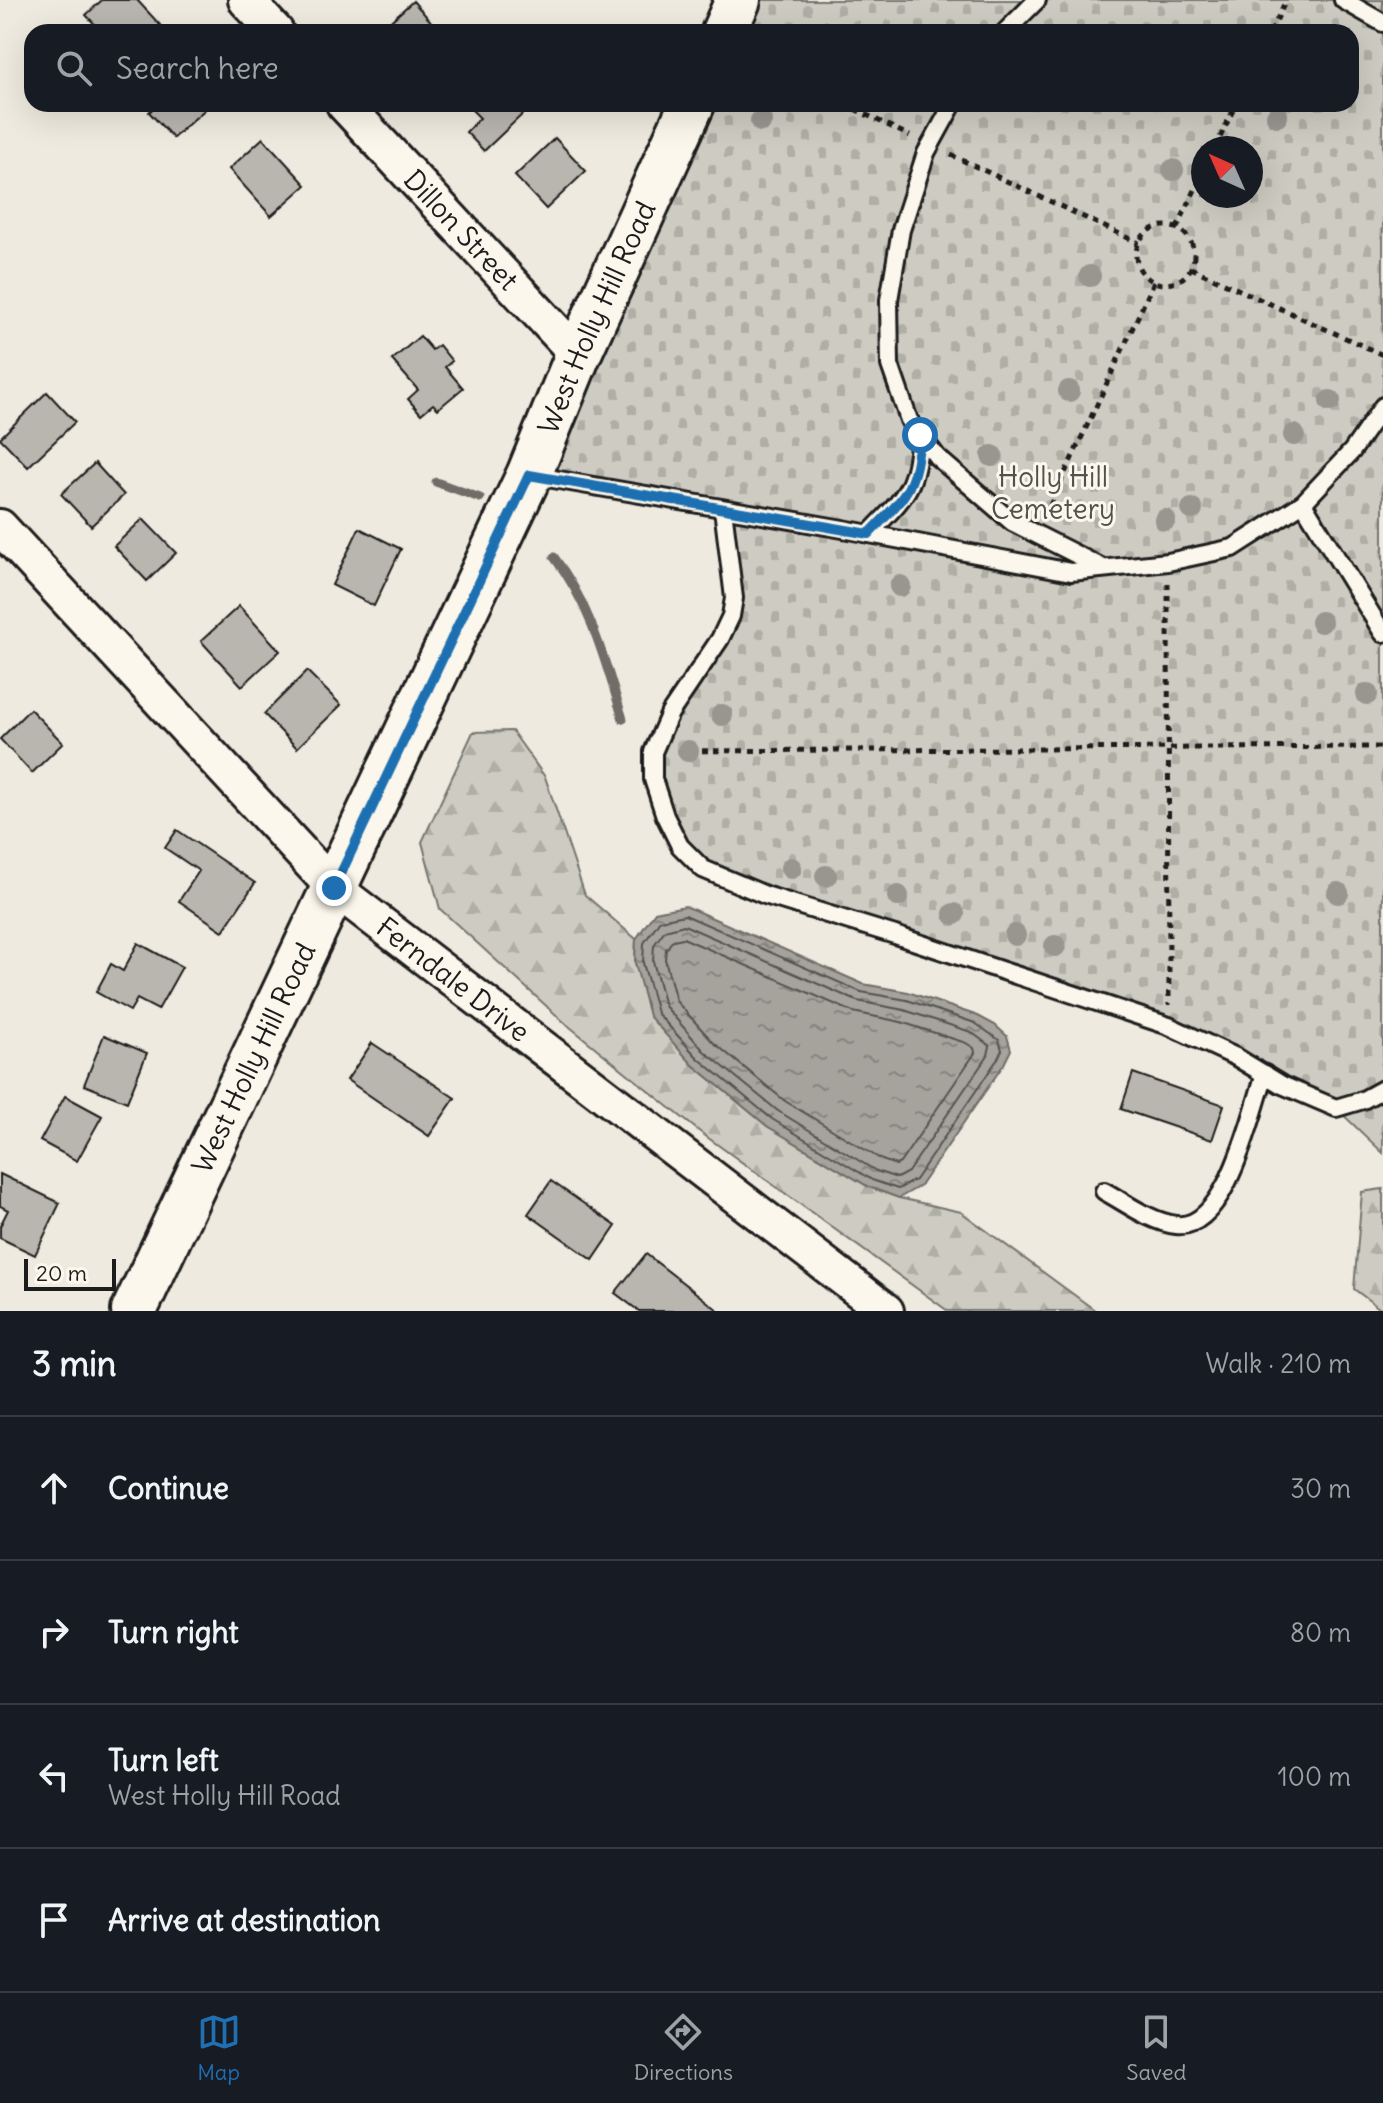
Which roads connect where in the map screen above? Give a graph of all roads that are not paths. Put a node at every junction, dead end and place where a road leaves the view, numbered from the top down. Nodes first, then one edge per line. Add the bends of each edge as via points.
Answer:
1 (246, 0) edge
2 (738, 0) edge
3 (1026, 0) edge
4 (1037, 0) edge
5 (1343, 0) edge
6 (1019, 18) junction
7 (1383, 23) edge
8 (268, 24) edge
9 (728, 24) edge
10 (1013, 24) edge
11 (351, 112) edge
12 (688, 112) edge
13 (949, 112) edge
14 (578, 355) junction
15 (1383, 406) edge
16 (920, 435) junction
17 (529, 475) junction
18 (1303, 503) junction
19 (723, 509) junction
20 (0, 527) edge
21 (869, 534) junction
22 (1103, 568) junction
23 (1383, 633) edge
24 (334, 888) junction
25 (1265, 1074) junction
26 (1383, 1089) edge
27 (1104, 1191) dead end
28 (134, 1311) edge
29 (886, 1311) edge

1 - 8 street
2 - 9 street
3 - 6 lane
4 - 6 lane
5 - 7 lane
6 - 10 lane
11 - 14 street, Dillon Street
12 - 14 street, West Holly Hill Road
13 - 16 lane via 930,145 901,230 889,300 890,365 909,420
14 - 17 street, West Holly Hill Road
15 - 18 lane via 1352,451
16 - 21 lane via 918,466 909,491
16 - 22 lane via 937,457 1012,522
17 - 19 lane
17 - 24 street, West Holly Hill Road
18 - 22 lane via 1233,548
18 - 23 lane
19 - 21 lane
19 - 25 lane via 734,598 731,616 670,713 653,752 653,779 680,846 703,869 765,895 1169,1026
20 - 24 street, Ferndale Drive
21 - 22 lane via 1071,572
24 - 28 street, West Holly Hill Road
24 - 29 street, Ferndale Drive
25 - 26 lane via 1336,1108
25 - 27 lane via 1231,1176 1216,1204 1198,1221 1178,1226 1155,1219

